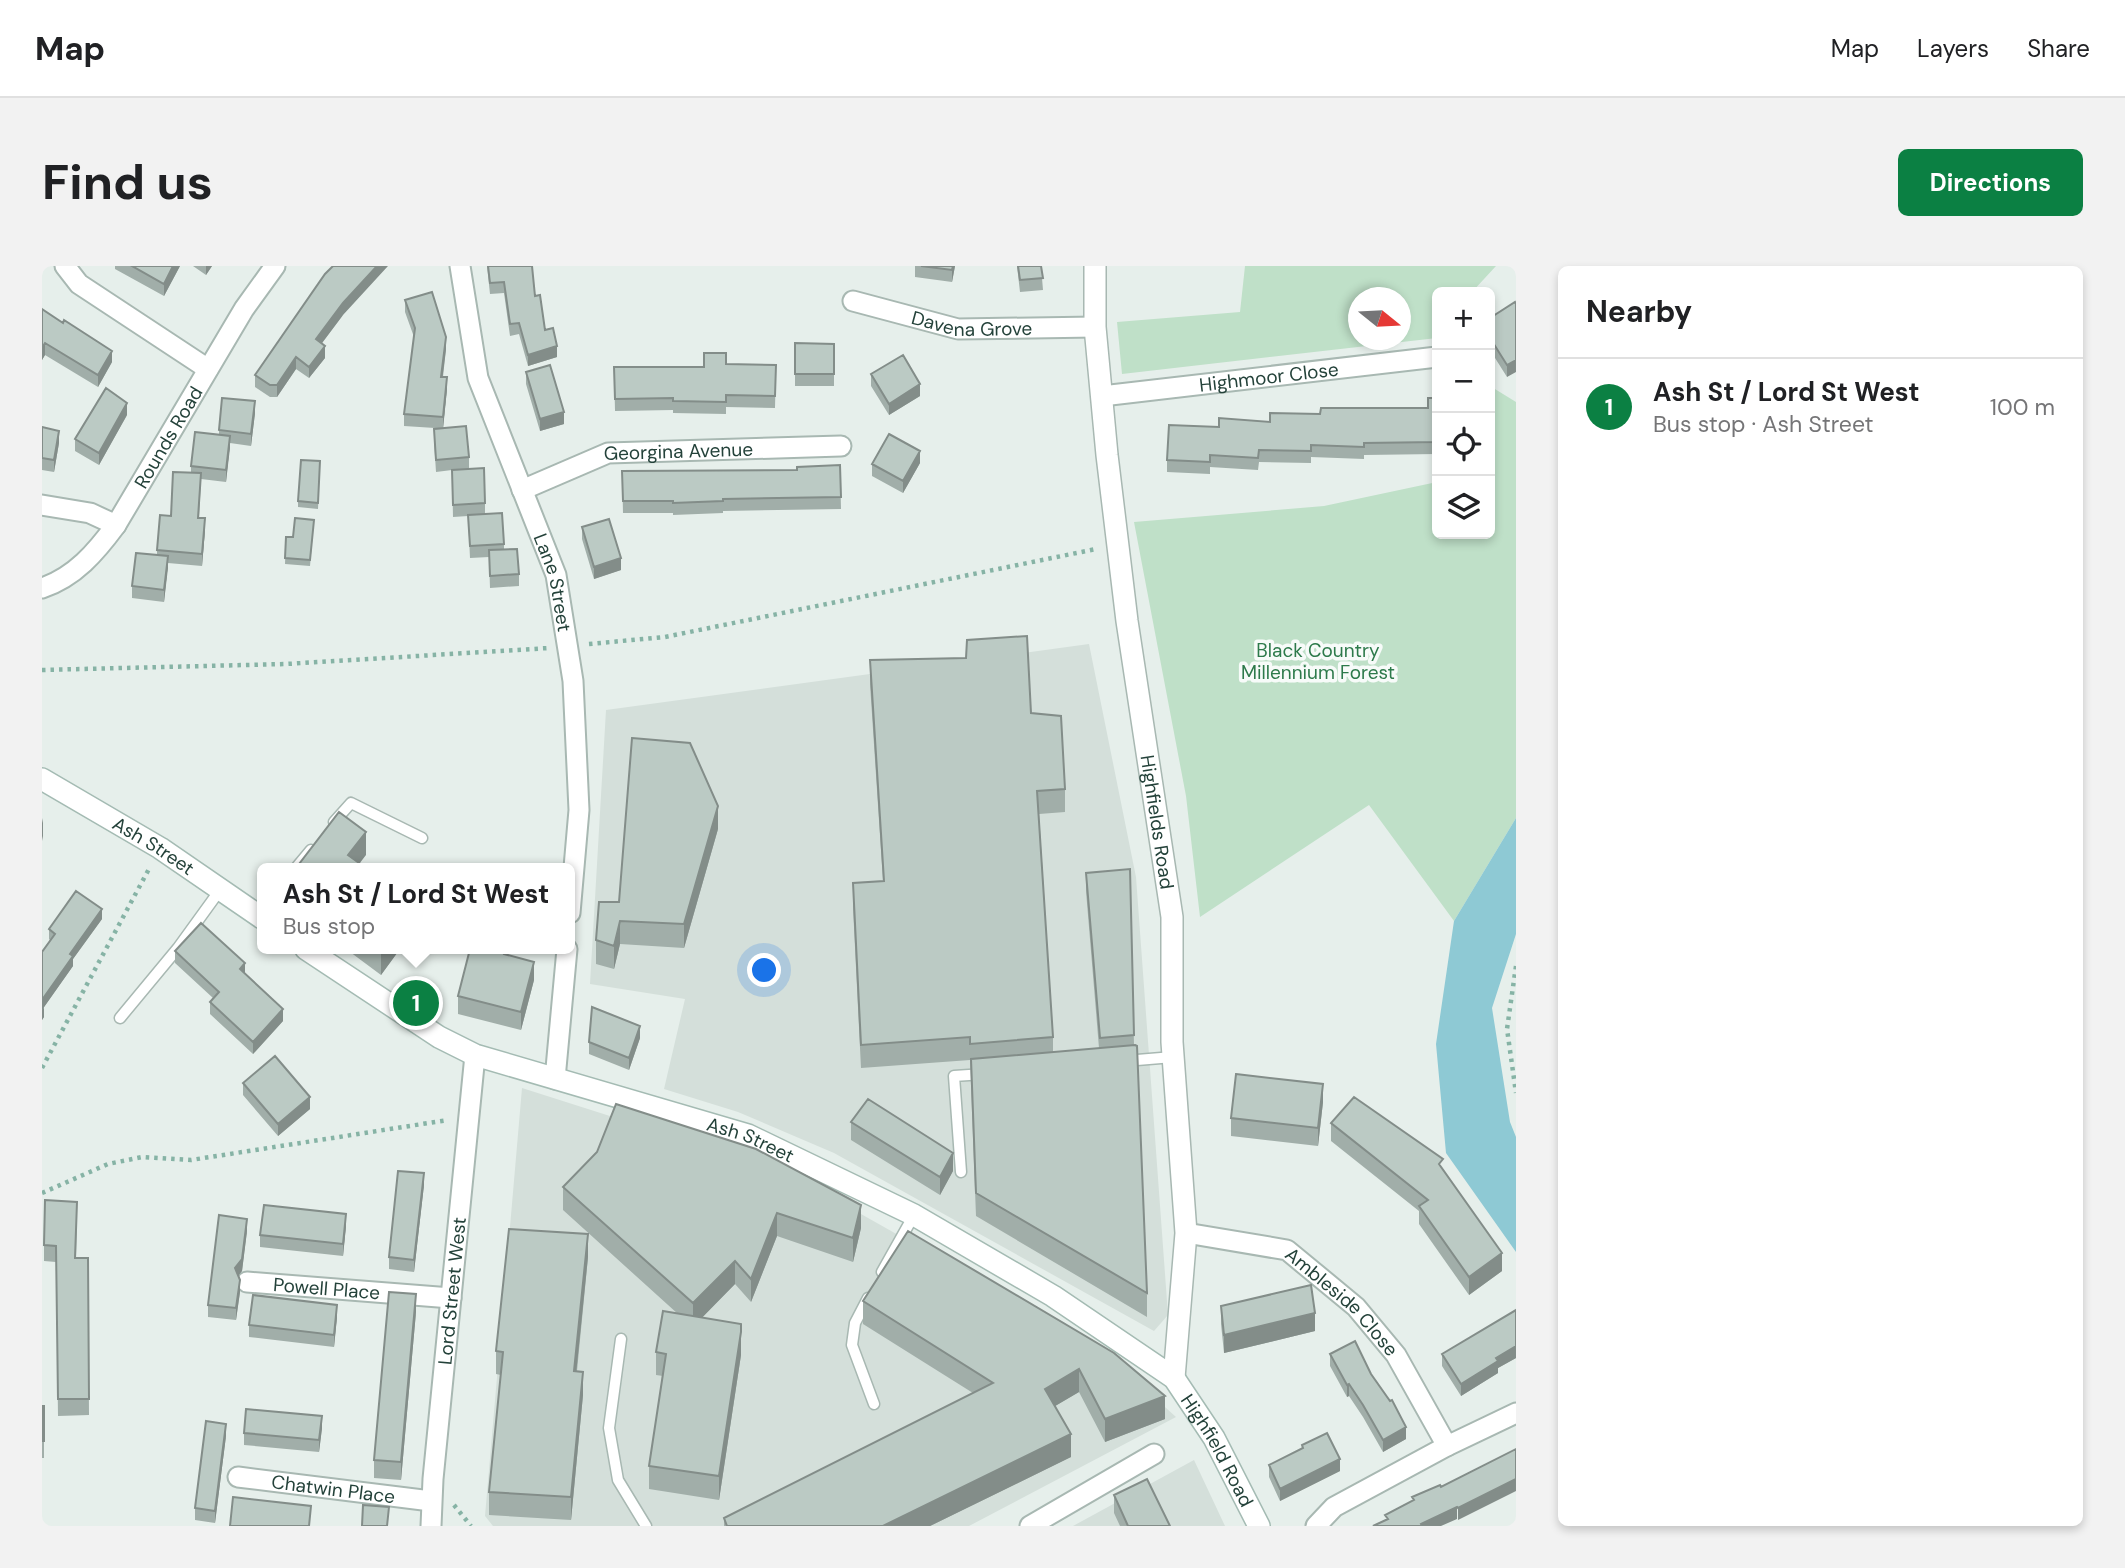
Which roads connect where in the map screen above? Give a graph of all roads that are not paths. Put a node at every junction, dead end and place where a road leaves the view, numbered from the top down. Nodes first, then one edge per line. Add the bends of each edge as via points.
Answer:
1 (65, 266) edge
2 (275, 266) edge
3 (460, 266) edge
4 (1095, 266) edge
5 (853, 301) dead end
6 (1095, 327) junction
7 (1432, 358) edge
8 (208, 369) junction
9 (1102, 396) junction
10 (841, 446) dead end
11 (523, 490) junction
12 (42, 505) edge
13 (116, 525) junction
14 (42, 588) edge
15 (42, 779) edge
16 (327, 831) edge
17 (422, 838) dead end
18 (319, 840) edge
19 (300, 863) edge
20 (574, 863) edge
21 (220, 890) junction
22 (257, 912) edge
23 (314, 954) edge
24 (567, 954) edge
25 (120, 1018) dead end
26 (475, 1055) junction
27 (1173, 1057) junction
28 (1113, 1062) edge
29 (994, 1073) edge
30 (555, 1079) junction
31 (961, 1172) dead end
32 (915, 1215) junction
33 (1186, 1233) junction
34 (247, 1282) dead end
35 (451, 1298) junction
36 (621, 1339) dead end
37 (1174, 1378) junction
38 (874, 1404) dead end
39 (1516, 1413) edge
40 (1447, 1446) junction
41 (1154, 1454) dead end
42 (238, 1477) dead end
43 (431, 1501) junction
44 (1037, 1524) edge
45 (430, 1526) edge
46 (646, 1526) edge
47 (1259, 1526) edge
48 (1316, 1526) edge

1 - 8 street via 79,284
2 - 8 street, Rounds Road
3 - 11 street, Lane Street via 478,378
4 - 6 main road, Highfields Road
5 - 6 street, Davena Grove via 958,329
6 - 9 main road, Highfields Road
7 - 9 street, Highmoor Close
8 - 13 street, Rounds Road
9 - 27 main road, Highfields Road via 1127,621 1171,917
10 - 11 street, Georgina Avenue via 608,453
11 - 20 street, Lane Street via 556,575 573,681 579,810
12 - 13 street via 90,513
13 - 14 street, Rounds Road via 76,570
15 - 21 main road, Ash Street via 160,848
16 - 17 lane via 351,803
18 - 19 lane
21 - 22 main road, Ash Street
21 - 25 lane
23 - 26 main road, Ash Street via 439,1037
24 - 30 street
26 - 30 main road, Ash Street
26 - 35 street, Lord Street West
27 - 28 lane
27 - 33 main road, Highfields Road
29 - 31 lane via 954,1076
30 - 32 main road, Ash Street via 748,1135
32 - 37 main road, Ash Street via 1053,1296
32 - 38 lane via 855,1322 852,1345
33 - 37 main road, Highfields Road
33 - 40 street, Ambleside Close via 1287,1250 1356,1307 1396,1355
34 - 35 street, Powell Place
35 - 43 street, Lord Street West
36 - 46 lane via 608,1428 618,1480
37 - 47 main road, Highfield Road via 1214,1438
39 - 40 street
40 - 48 street via 1334,1507
41 - 44 street
42 - 43 street, Chatwin Place
43 - 45 street, Lord Street West

